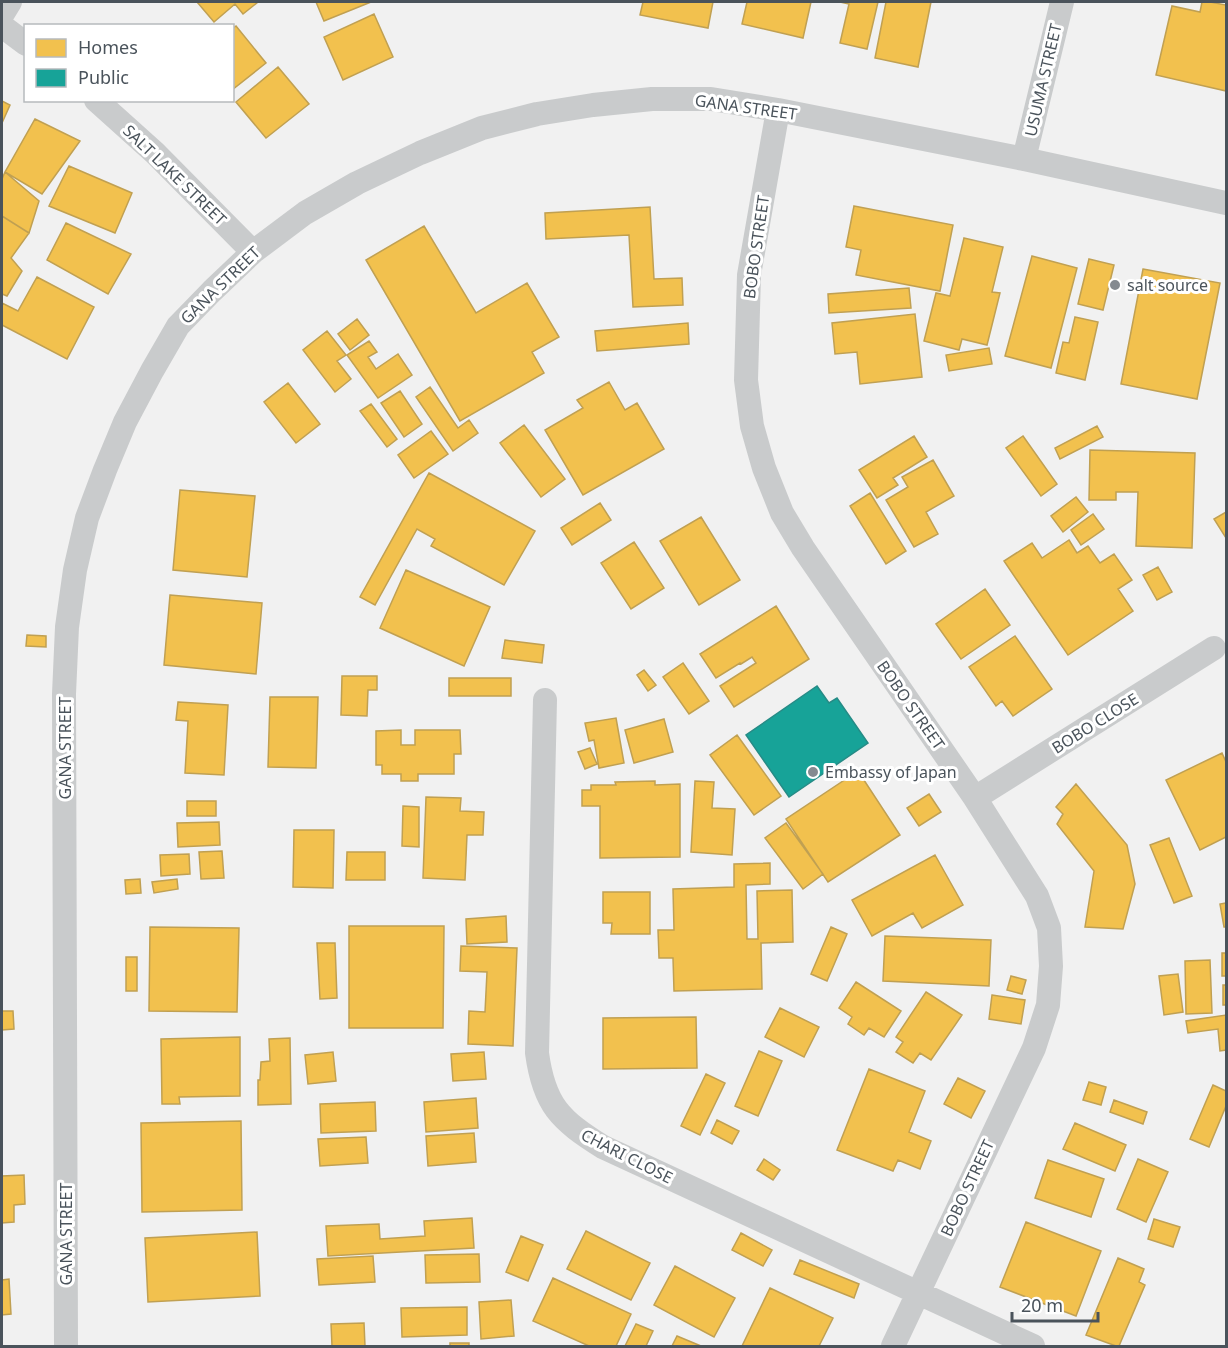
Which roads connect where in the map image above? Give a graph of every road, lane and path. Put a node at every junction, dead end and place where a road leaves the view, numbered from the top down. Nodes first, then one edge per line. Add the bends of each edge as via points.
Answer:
1 (10, 2) edge
2 (1062, 2) edge
3 (2, 15) edge
4 (2, 26) edge
5 (24, 42) edge
6 (98, 102) edge
7 (778, 110) junction
8 (1024, 159) junction
9 (1227, 203) edge
10 (253, 252) junction
11 (1215, 648) dead end
12 (544, 700) dead end
13 (975, 798) junction
14 (918, 1292) junction
15 (66, 1347) edge
16 (893, 1347) edge
17 (1033, 1347) edge

1 - 3 street
2 - 8 street, USUMA STREET
4 - 5 street
6 - 10 street, SALT LAKE STREET
7 - 8 street, GANA STREET
7 - 10 street, GANA STREET via 711,99 652,99 537,114 482,129 357,183 305,213
7 - 13 street, BOBO STREET via 749,275 746,380 752,426 764,468 782,513 802,548
8 - 9 street, GANA STREET
10 - 15 street, GANA STREET via 178,326 152,371 105,470 87,518 75,570 64,694
11 - 13 street, BOBO CLOSE
12 - 14 street, CHARI CLOSE via 537,1053 548,1098 576,1130 603,1147
13 - 14 street, BOBO STREET via 1037,896 1049,928 1052,966 1048,1005 1034,1048
14 - 16 street, BOBO STREET
14 - 17 street, CHARI CLOSE

